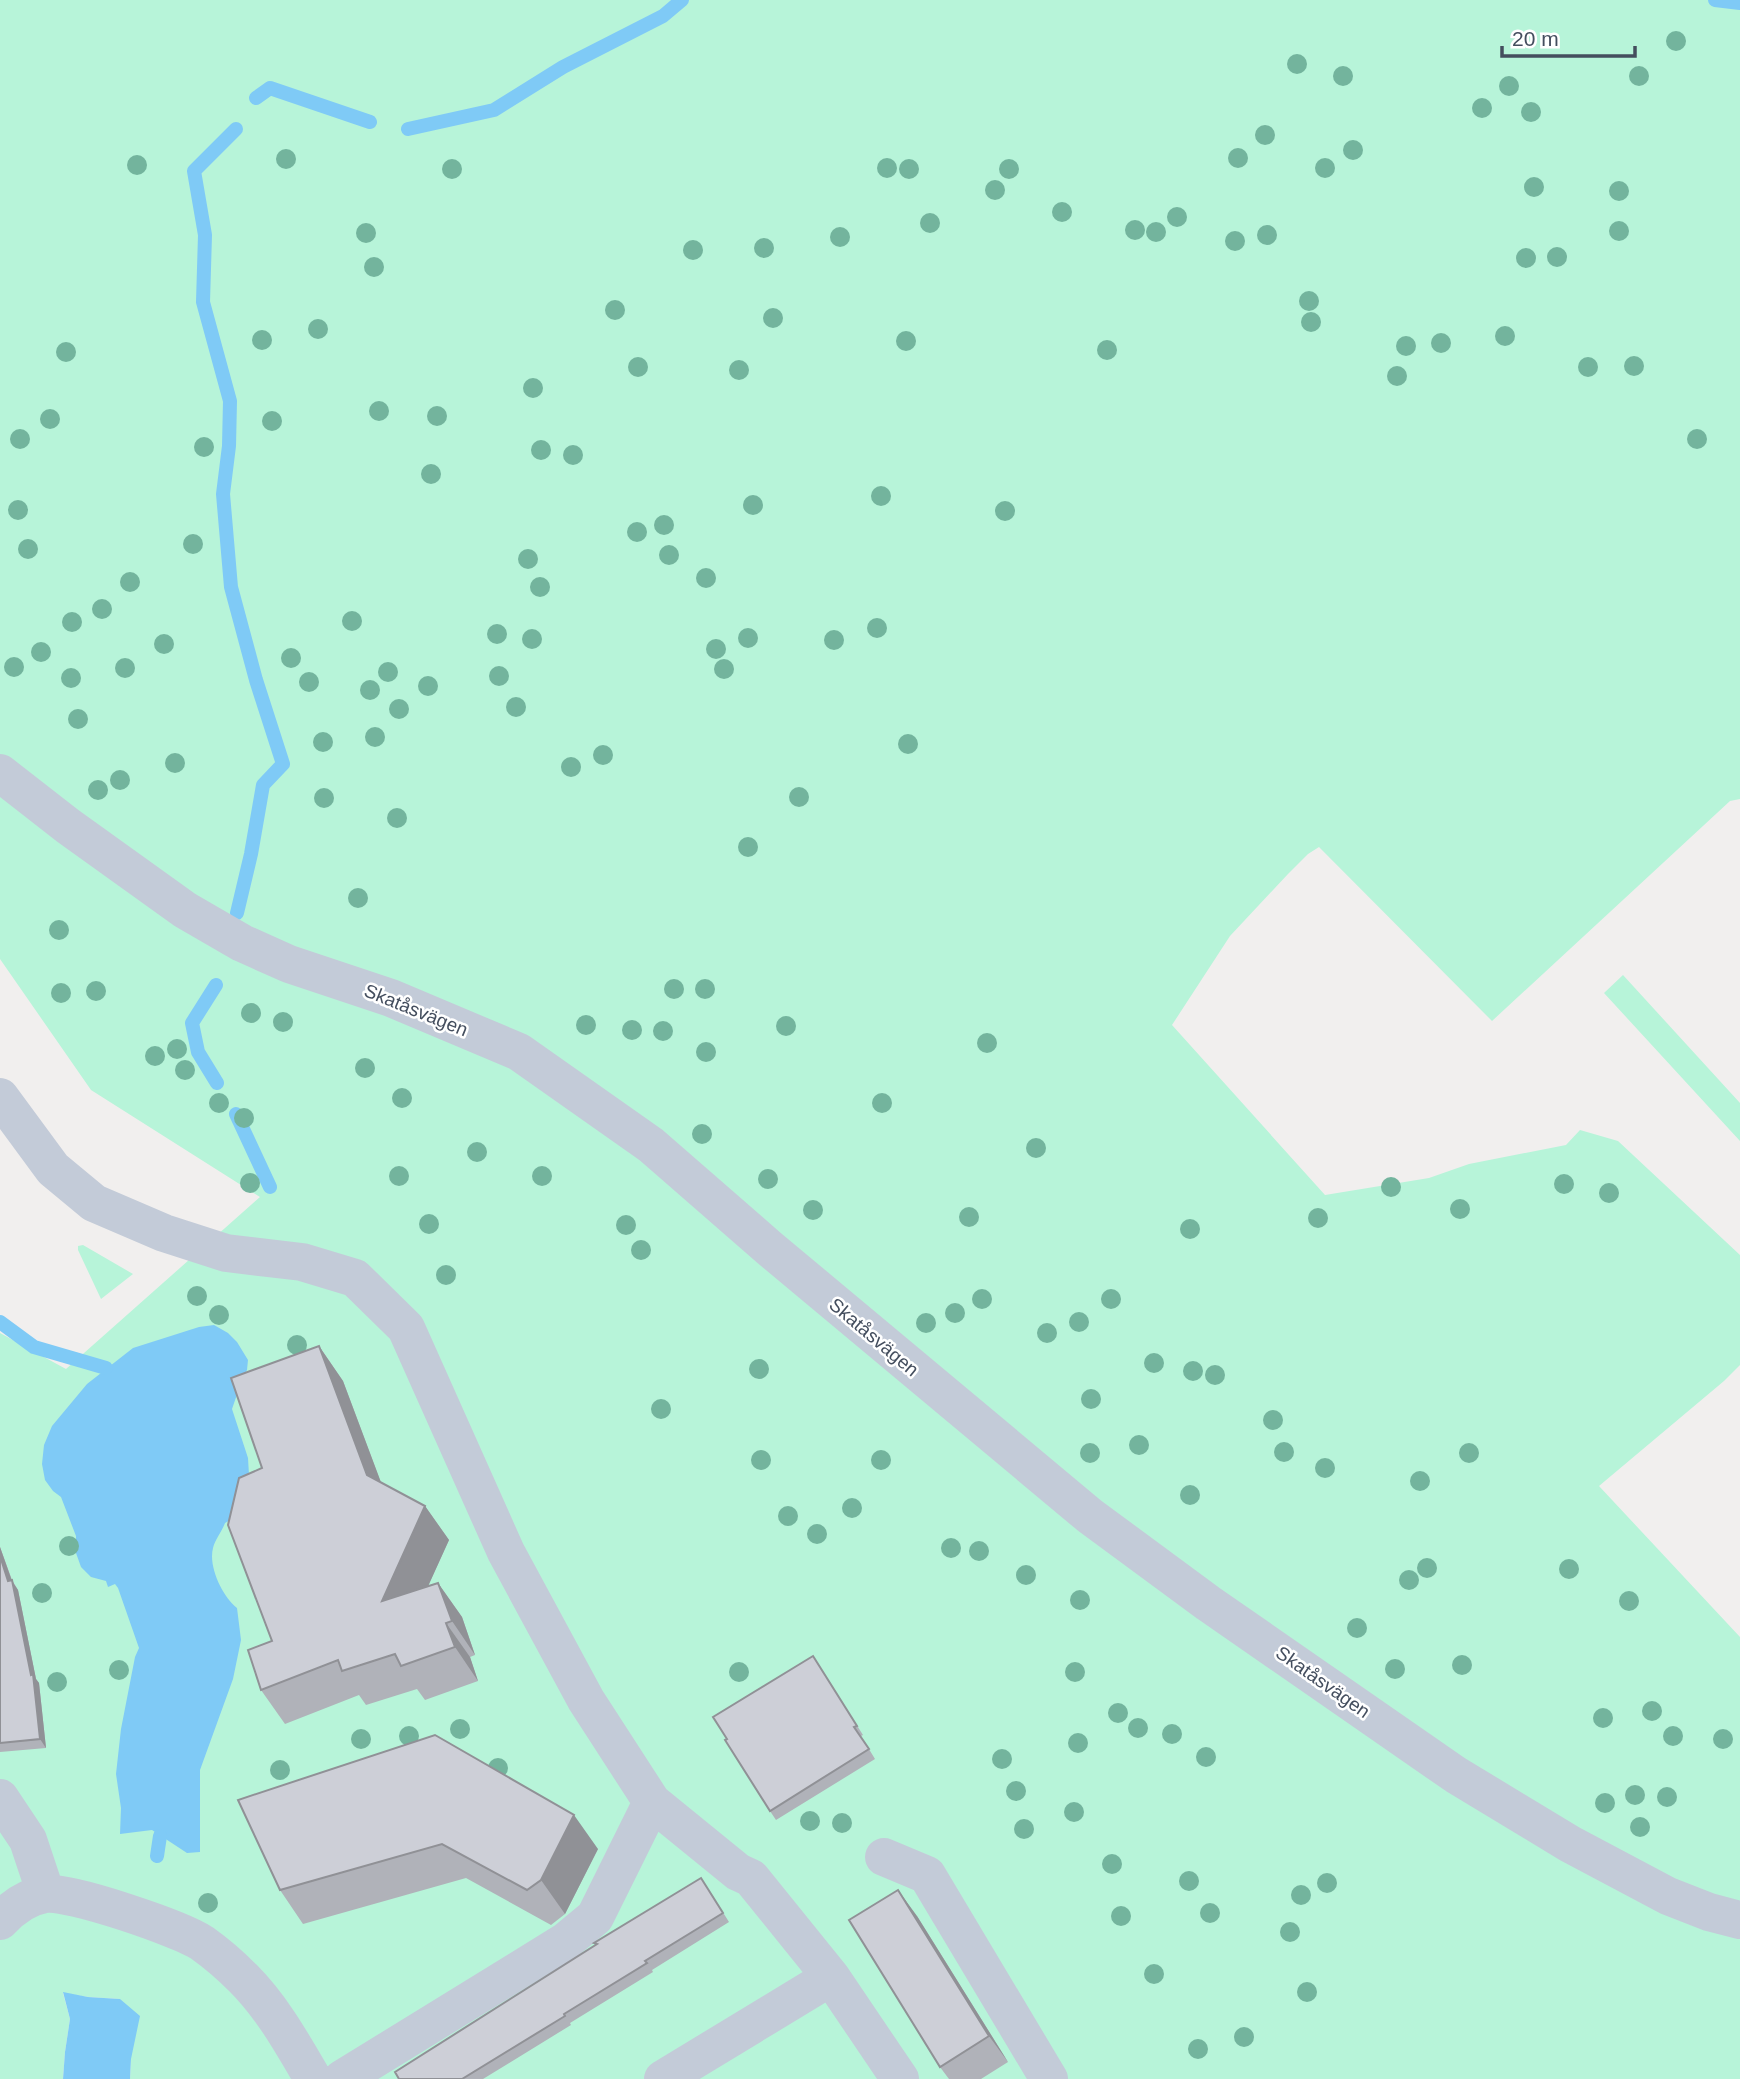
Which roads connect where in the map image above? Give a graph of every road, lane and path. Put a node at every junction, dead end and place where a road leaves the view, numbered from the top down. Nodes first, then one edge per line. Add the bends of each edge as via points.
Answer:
1 (0, 773) edge
2 (0, 1097) edge
3 (0, 1798) edge
4 (652, 1802) junction
5 (884, 1857) dead end
6 (46, 1894) junction
7 (1740, 1920) edge
8 (0, 1921) edge
9 (831, 1977) junction
10 (313, 2079) edge
11 (342, 2079) edge
12 (663, 2079) edge
13 (900, 2079) edge
14 (1049, 2079) edge

1 - 7 street, Skatåsvägen via 185,910 242,943 519,1052 651,1145 1090,1516 1208,1603 1456,1775 1570,1844 1668,1896
2 - 4 street via 53,1169 94,1203 226,1253 302,1262 355,1278 406,1328 506,1552 586,1700
3 - 6 street via 28,1840
4 - 9 street via 751,1878
4 - 11 street via 595,1917 566,1941
5 - 14 street via 927,1875
6 - 8 street via 13,1907
6 - 10 street via 76,1897 159,1923 201,1942 269,2008
9 - 12 street
9 - 13 street

